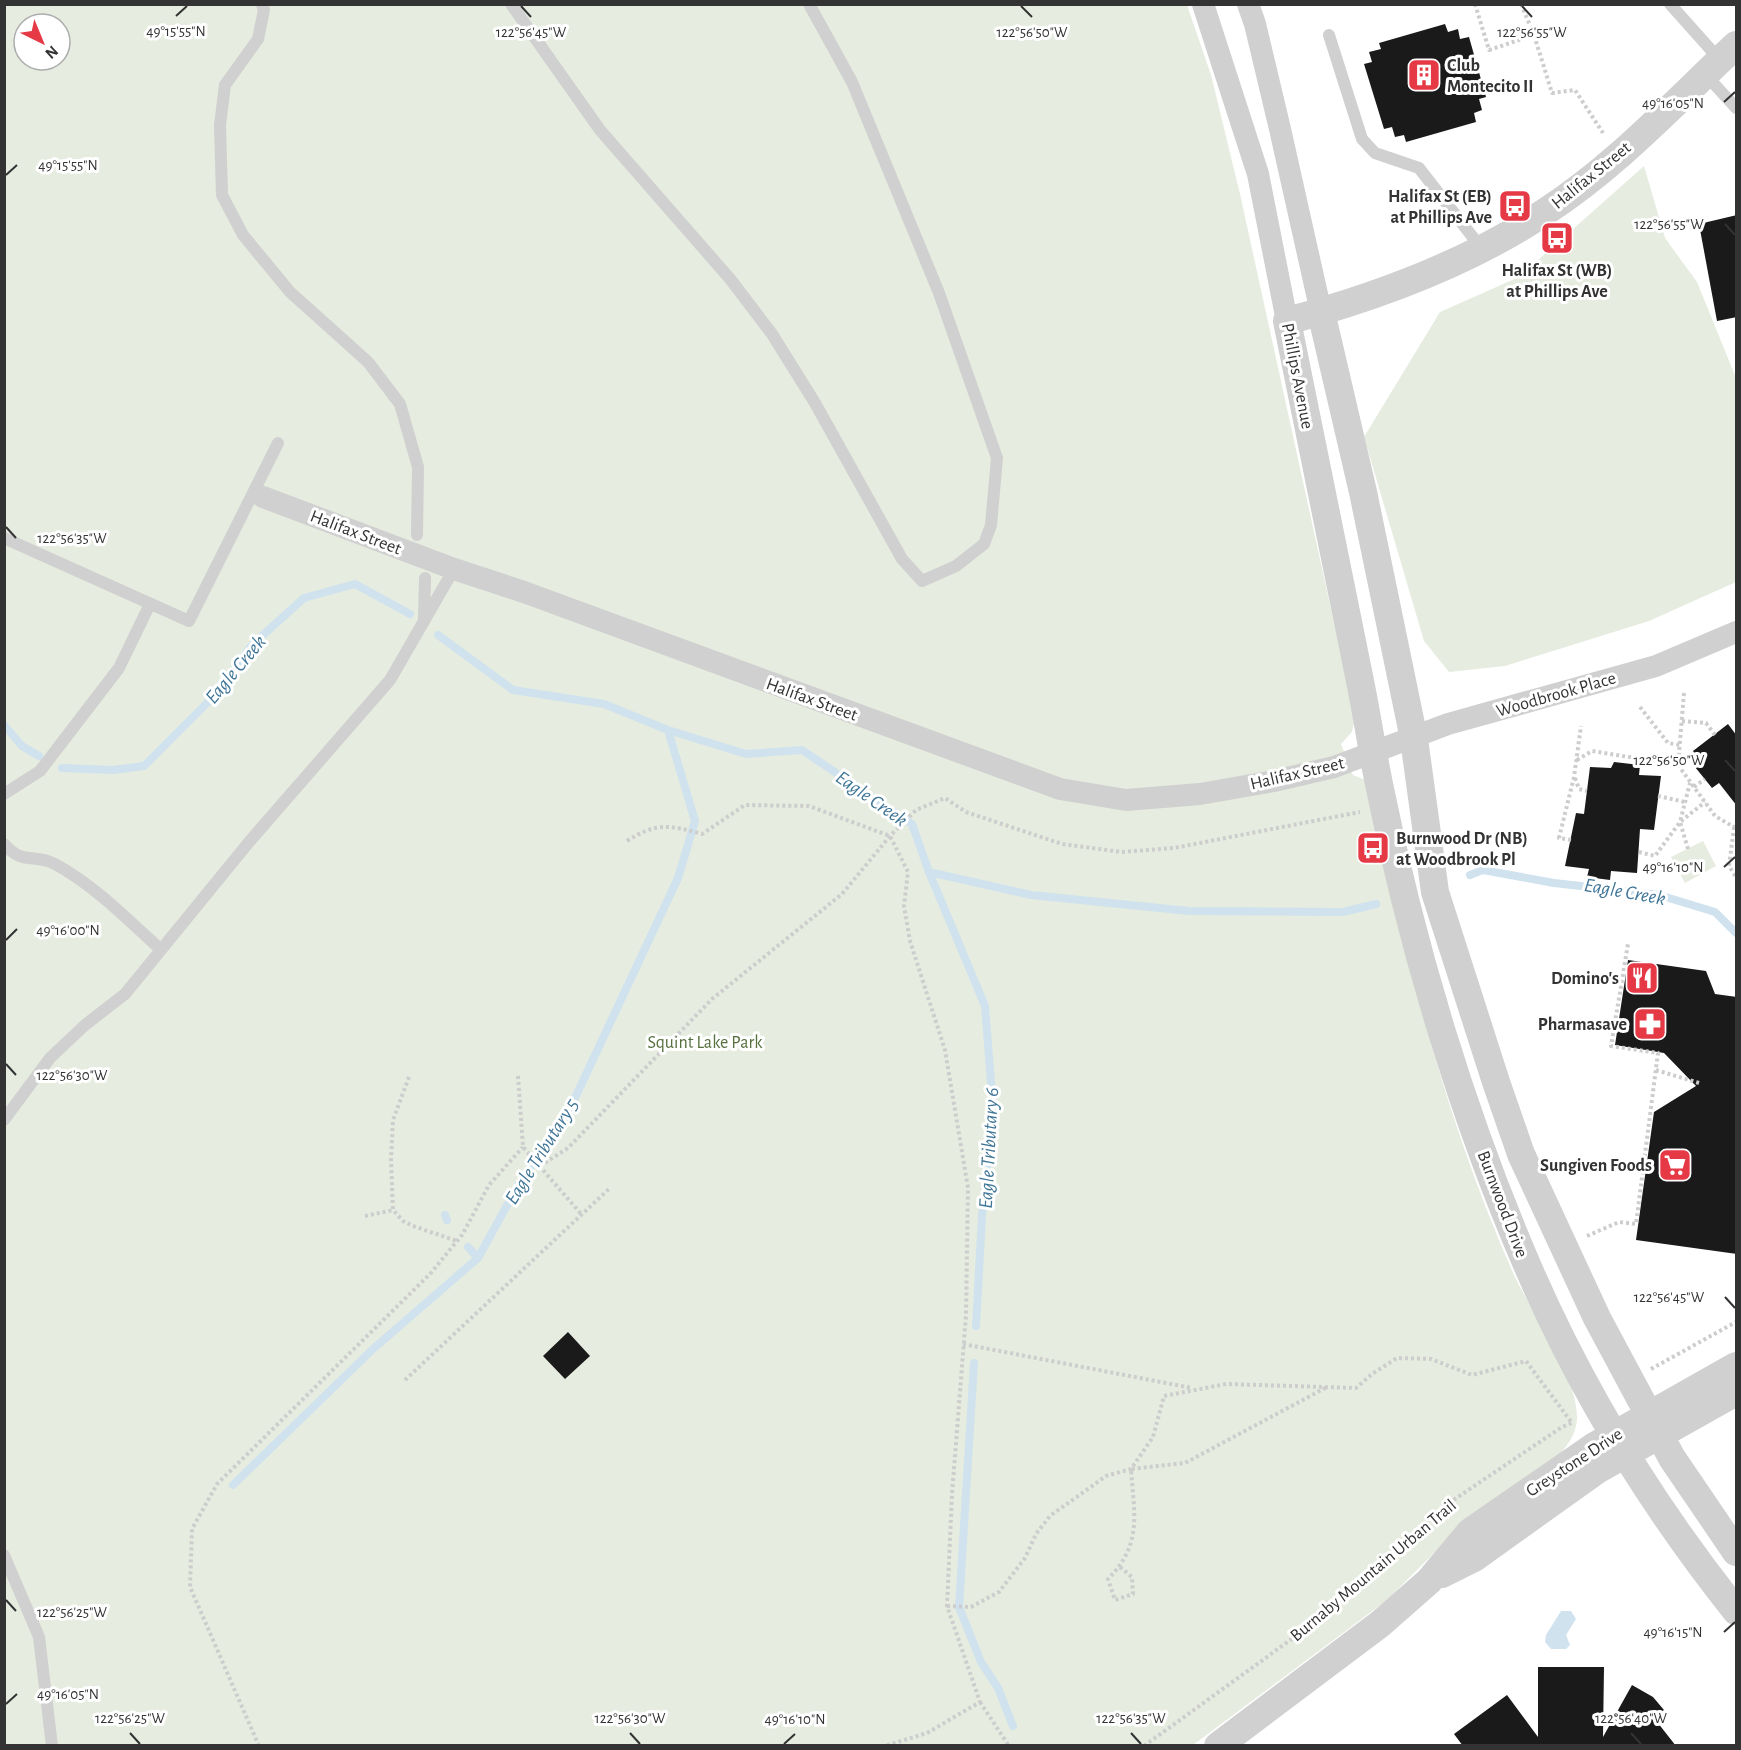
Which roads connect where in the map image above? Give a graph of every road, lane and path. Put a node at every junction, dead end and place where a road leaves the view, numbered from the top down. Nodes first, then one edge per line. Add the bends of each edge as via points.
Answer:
1 (262, 4) edge
2 (511, 4) edge
3 (809, 4) edge
4 (1203, 4) edge
5 (1248, 4) edge
6 (1441, 4) edge
7 (1446, 4) edge
8 (1475, 4) edge
9 (1521, 4) edge
10 (1670, 4) edge
11 (1534, 34) junction
12 (1329, 35) dead end
13 (1720, 60) edge
14 (1737, 108) edge
15 (1603, 133) dead end
16 (1482, 250) junction
17 (1321, 312) junction
18 (1287, 321) junction
19 (278, 444) dead end
20 (258, 495) junction
21 (417, 535) dead end
22 (4, 538) edge
23 (454, 569) junction
24 (425, 578) dead end
25 (150, 604) junction
26 (424, 623) junction
27 (1737, 632) edge
28 (1684, 693) dead end
29 (1640, 707) dead end
30 (1682, 721) junction
31 (1581, 726) dead end
32 (1715, 735) dead end
33 (1414, 738) junction
34 (1680, 745) junction
35 (1374, 752) junction
36 (1576, 760) junction
37 (1678, 765) junction
38 (1574, 777) junction
39 (1705, 779) dead end
40 (1690, 782) junction
41 (1694, 787) junction
42 (1587, 791) dead end
43 (4, 794) edge
44 (1658, 796) dead end
45 (1685, 802) junction
46 (1705, 802) junction
47 (1367, 811) dead end
48 (1680, 822) junction
49 (1735, 825) edge
50 (892, 834) junction
51 (1570, 840) dead end
52 (627, 841) dead end
53 (4, 844) edge
54 (1688, 849) dead end
55 (1734, 851) edge
56 (1639, 852) dead end
57 (1737, 877) edge
58 (1628, 944) dead end
59 (160, 950) junction
60 (1656, 1070) junction
61 (518, 1076) dead end
62 (410, 1077) dead end
63 (1699, 1083) dead end
64 (4, 1120) edge
65 (523, 1147) junction
66 (539, 1165) junction
67 (610, 1188) dead end
68 (393, 1210) junction
69 (582, 1215) junction
70 (365, 1216) dead end
71 (1584, 1238) dead end
72 (457, 1241) junction
73 (1737, 1322) edge
74 (963, 1344) junction
75 (1737, 1366) edge
76 (1647, 1372) dead end
77 (405, 1380) dead end
78 (1328, 1386) junction
79 (1195, 1389) junction
80 (1737, 1392) edge
81 (1654, 1426) junction
82 (1619, 1445) junction
83 (1131, 1469) junction
84 (1737, 1552) edge
85 (4, 1555) edge
86 (1120, 1567) junction
87 (947, 1606) junction
88 (1737, 1611) edge
89 (980, 1702) junction
90 (52, 1746) edge
91 (260, 1746) edge
92 (885, 1746) edge
93 (1009, 1746) edge
94 (1144, 1746) edge
95 (1218, 1746) edge

1 - 21 lane via 258,39 225,85 220,125 222,195 243,235 290,292 368,362 400,404 418,467
2 - 3 lane via 600,130 731,280 772,334 902,559 922,581 956,566 984,544 991,525 997,458 939,293 852,82
4 - 18 street, Phillips Avenue via 1258,174
5 - 17 street, Phillips Avenue via 1256,24
6 - 7 path
8 - 11 path via 1489,50
9 - 11 path
10 - 13 lane
11 - 15 path via 1552,93 1575,90
12 - 16 lane via 1362,139 1375,153 1419,168
13 - 14 lane
13 - 16 street, Halifax Street via 1582,185 1546,212
16 - 17 street, Halifax Street
17 - 18 street, Halifax Street
17 - 33 street, Phillips Avenue
18 - 35 street, Phillips Avenue
19 - 20 lane
20 - 23 street, Halifax Street
20 - 25 lane via 189,621
22 - 25 lane
23 - 26 lane
23 - 35 street, Halifax Street via 1060,789 1126,800 1200,794 1334,767
24 - 26 lane
25 - 43 lane via 119,668 70,732 40,771
26 - 59 lane via 390,680
27 - 33 street, Woodbrook Place via 1656,666 1448,724
28 - 30 path
29 - 34 path via 1668,743
30 - 32 path via 1706,723
30 - 34 path
31 - 36 path
33 - 35 street, Woodbrook Place
33 - 81 street, Burnwood Drive via 1435,892 1521,1154 1559,1239
34 - 37 path
35 - 82 street, Burnwood Drive via 1406,900 1491,1178 1531,1275
36 - 37 path via 1592,751
36 - 38 path
37 - 40 path
38 - 42 path via 1579,789
38 - 51 path via 1558,838
39 - 41 path
40 - 41 path
40 - 45 path
41 - 46 path
44 - 45 path
45 - 48 path
46 - 48 path
46 - 49 path via 1715,816
47 - 50 path via 1174,848 1122,852 1062,844 966,812 945,798 916,810
48 - 54 path
48 - 56 path via 1655,856
49 - 55 path
50 - 52 path via 809,806 744,805 702,834 677,827 647,828
50 - 66 path via 842,894 712,999 568,1148
50 - 74 path via 908,872 904,906 910,941 945,1050 968,1188
53 - 59 lane via 15,856 53,863 107,902
55 - 57 path via 1729,866
58 - 60 path via 1611,1046 1658,1053
59 - 64 lane via 125,994 50,1058
60 - 63 path
60 - 71 path via 1636,1224 1619,1222
61 - 65 path
62 - 68 path via 393,1120
65 - 66 path
65 - 72 path via 489,1185
66 - 69 path
67 - 69 path
68 - 70 path
68 - 72 path via 413,1226
69 - 77 path
72 - 91 path via 430,1274 217,1484 192,1529 190,1587
73 - 76 path
74 - 79 path
74 - 87 path
75 - 81 street, Greystone Drive
78 - 79 path via 1227,1384
78 - 83 path via 1185,1463
78 - 94 path, Burnaby Mountain Urban Trail via 1356,1388 1397,1358 1431,1359 1472,1375 1526,1361 1574,1422 1446,1505 1318,1620
79 - 83 path via 1164,1396 1152,1437
80 - 81 street, Greystone Drive
81 - 82 street, Greystone Drive
81 - 84 street, Burnwood Drive
82 - 88 street, Burnwood Drive via 1696,1561
82 - 95 street, Greystone Drive via 1597,1470 1474,1558 1429,1581 1380,1624
83 - 86 path via 1135,1531
83 - 87 path via 1106,1476 1050,1516 999,1592 970,1607
85 - 90 lane via 39,1637
86 - 86 path via 1108,1579 1115,1600 1133,1594 1132,1577
87 - 89 path
89 - 92 path via 927,1733
89 - 93 path

